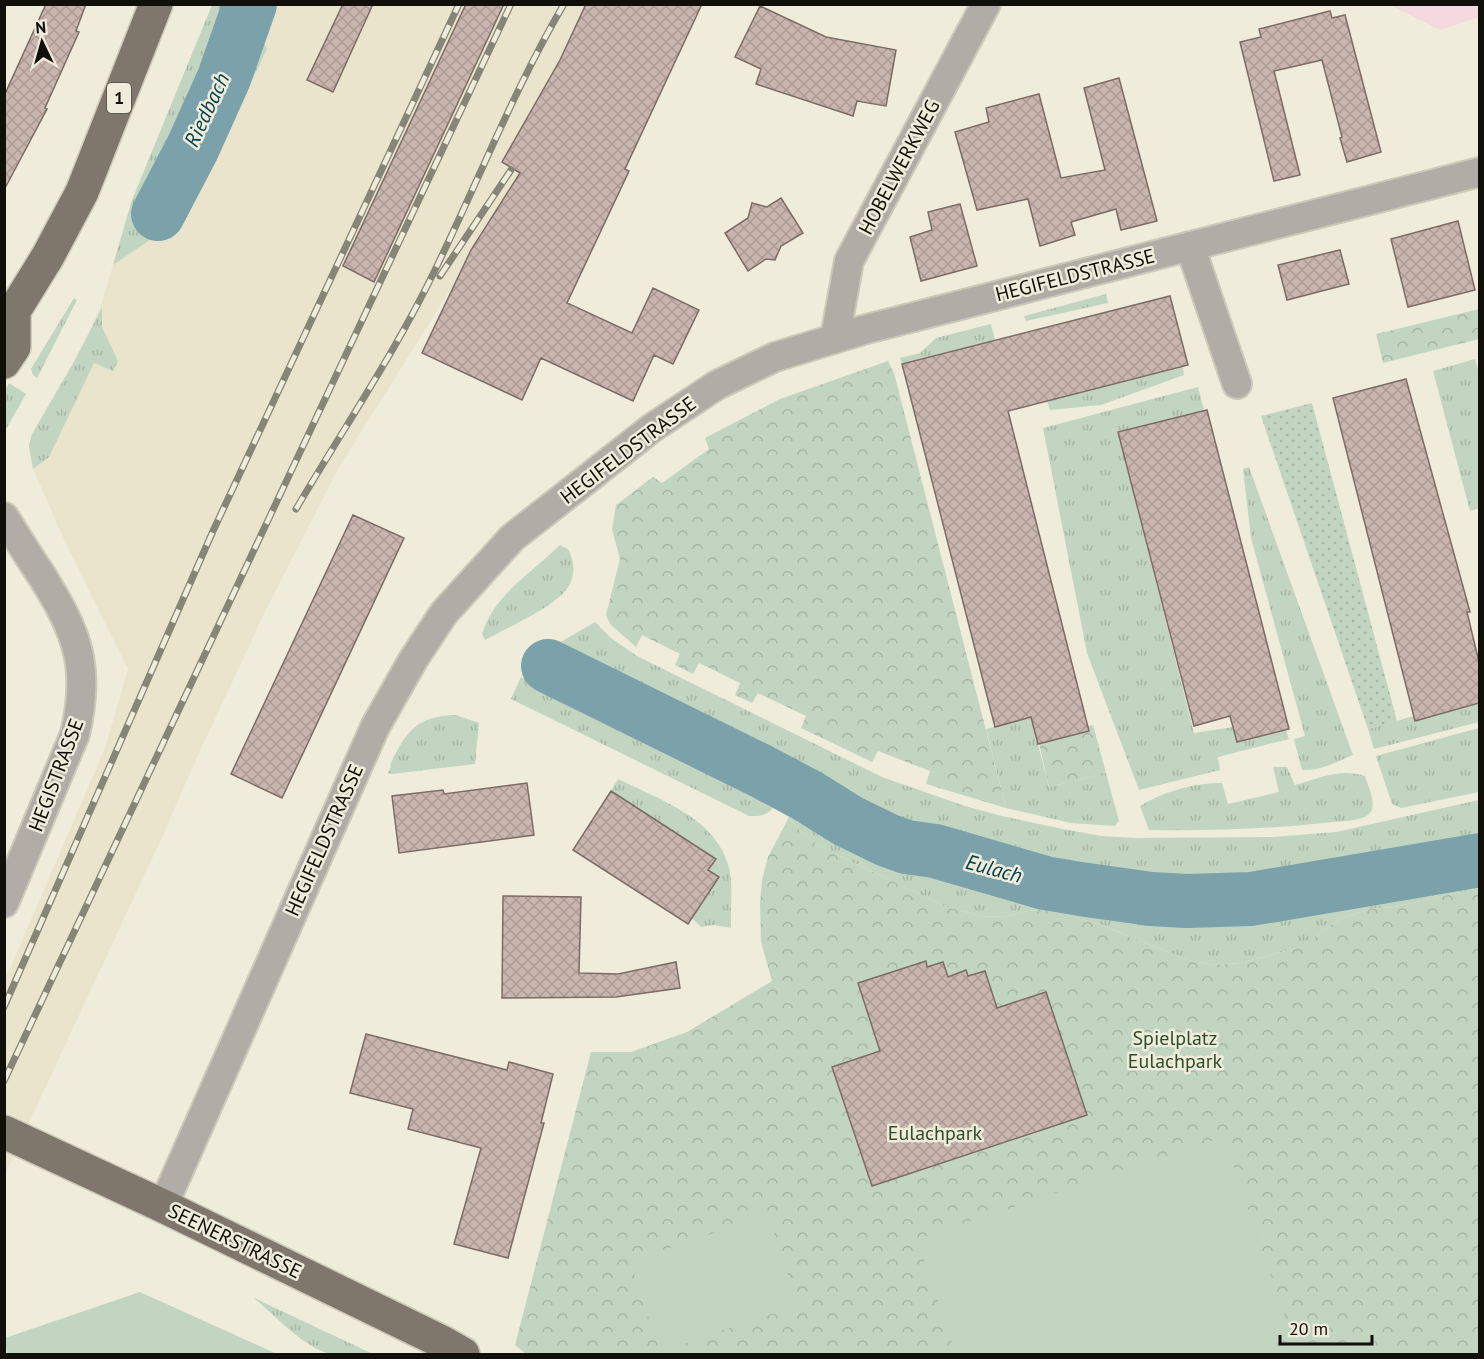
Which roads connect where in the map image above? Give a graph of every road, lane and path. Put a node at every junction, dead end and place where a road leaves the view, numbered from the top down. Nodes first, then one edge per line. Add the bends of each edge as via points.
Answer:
1 (156, 4) edge
2 (986, 4) edge
3 (1479, 172) edge
4 (1190, 246) junction
5 (9, 313) edge
6 (835, 338) junction
7 (4, 362) edge
8 (1237, 384) dead end
9 (4, 517) edge
10 (4, 903) edge
11 (4, 1132) edge
12 (163, 1206) junction
13 (463, 1354) edge

1 - 5 main road, 1 via 82,192 48,256
2 - 6 street, HOBELWERKWEG via 849,261
3 - 4 street, HEGIFELDSTRASSE
4 - 6 street, HEGIFELDSTRASSE
4 - 8 street
5 - 7 main road, 1 via 14,347
6 - 12 street, HEGIFELDSTRASSE via 775,357 717,385 652,428 512,538 444,614 412,660 375,727
9 - 10 street, HEGISTRASSE via 68,622 80,664 82,706 75,734
11 - 12 main road, SEENERSTRASSE
12 - 13 main road, SEENERSTRASSE

